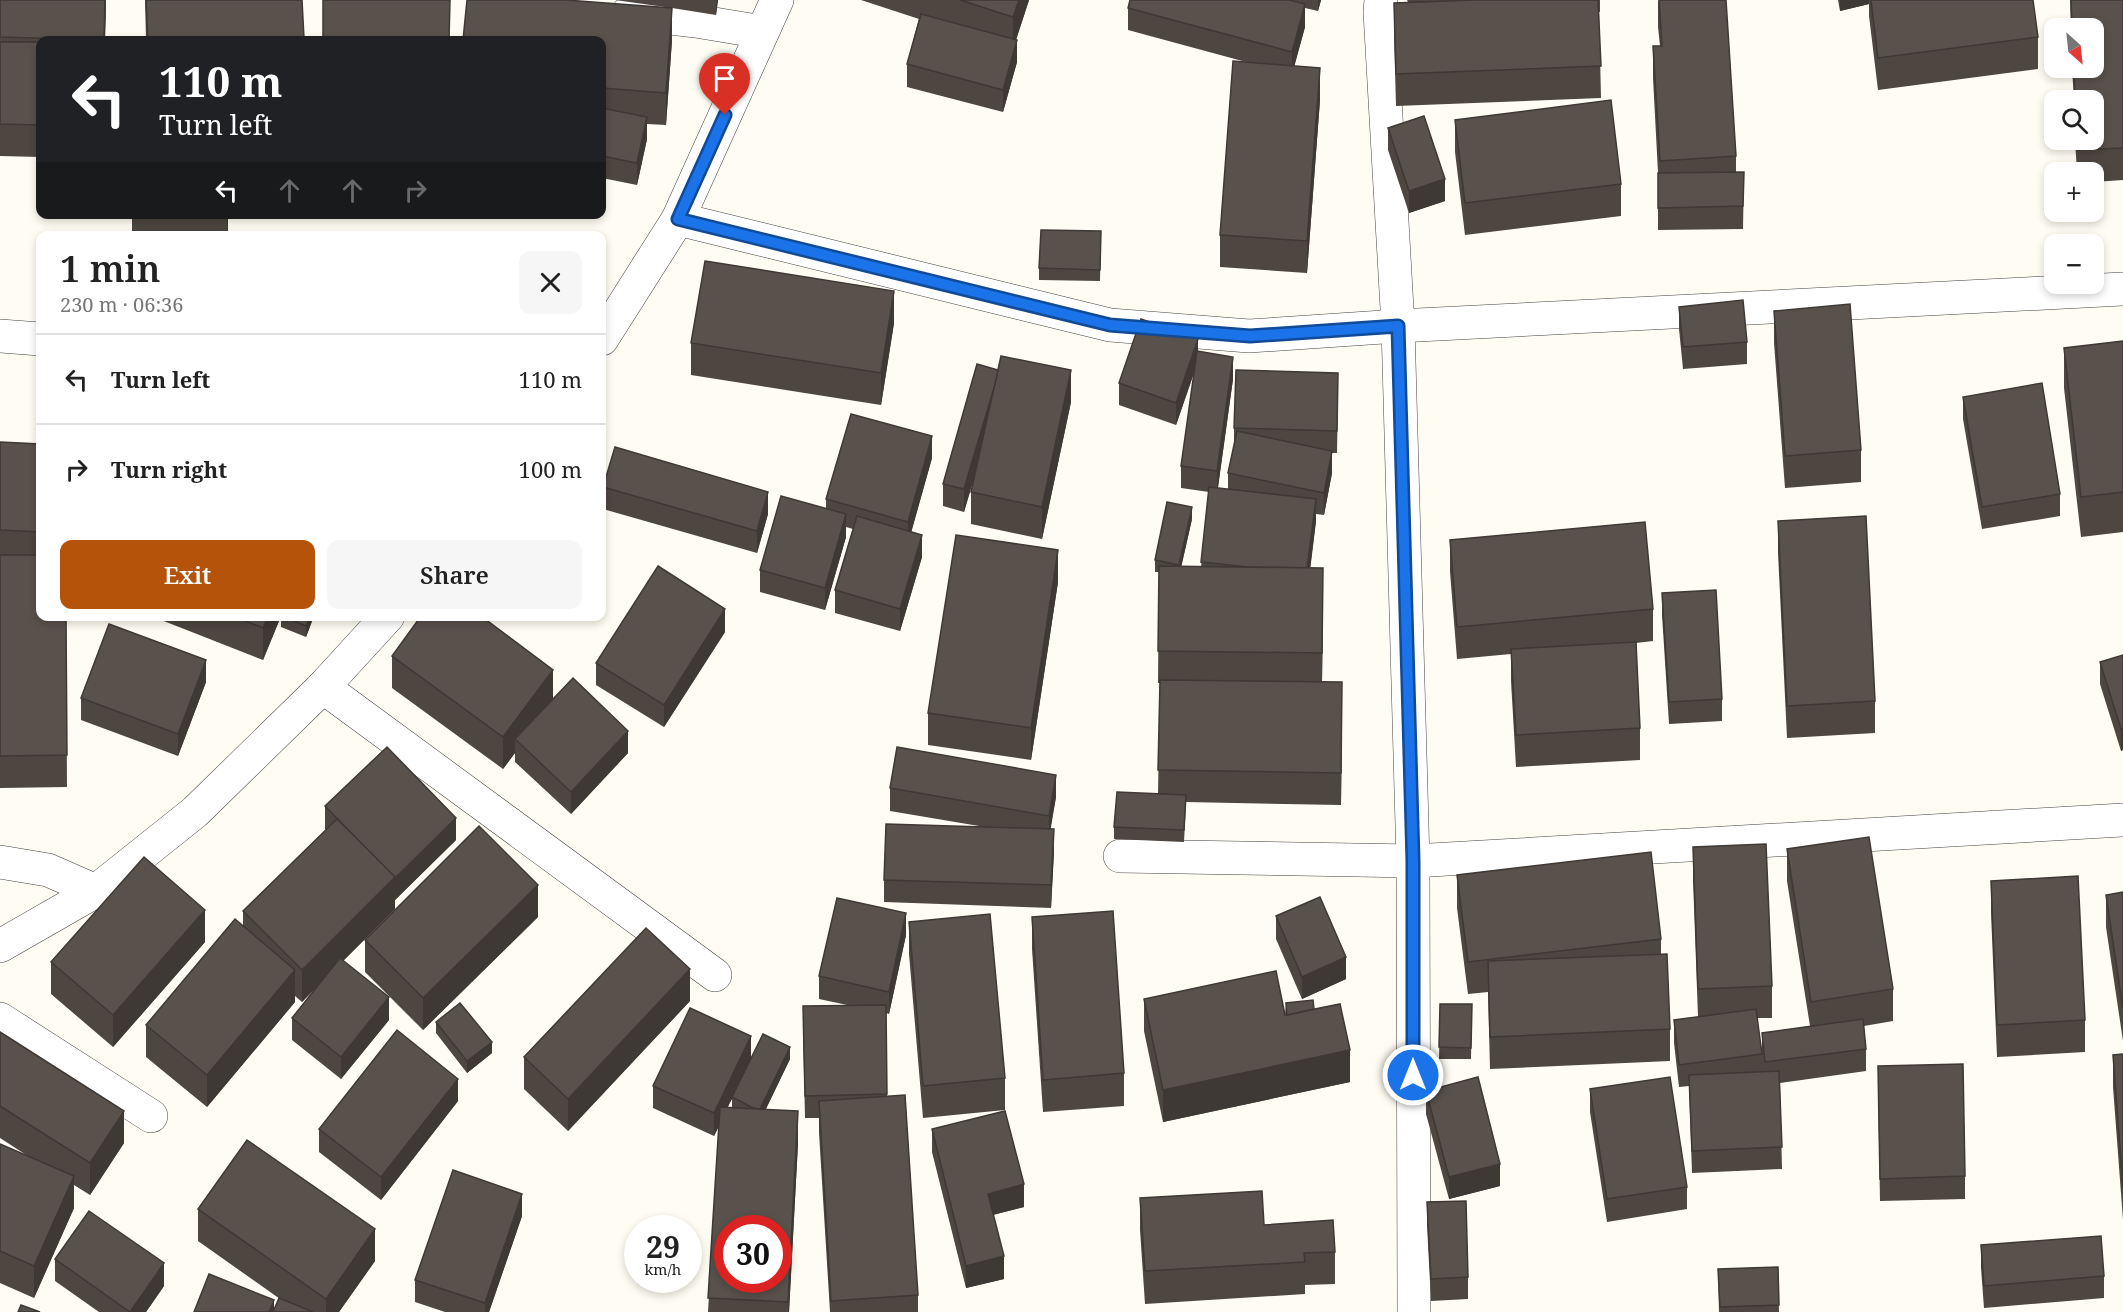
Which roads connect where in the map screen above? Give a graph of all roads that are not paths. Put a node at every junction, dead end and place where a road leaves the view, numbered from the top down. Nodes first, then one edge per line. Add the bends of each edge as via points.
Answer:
1 (777, 0) edge
2 (1381, 0) edge
3 (598, 10) edge
4 (762, 32) junction
5 (678, 219) junction
6 (2123, 289) edge
7 (1398, 326) junction
8 (606, 333) edge
9 (0, 336) edge
10 (36, 339) edge
11 (383, 621) edge
12 (323, 687) junction
13 (2123, 820) edge
14 (1120, 856) dead end
15 (1413, 861) junction
16 (0, 862) edge
17 (96, 891) junction
18 (0, 946) edge
19 (715, 975) dead end
20 (0, 1019) edge
21 (151, 1116) dead end
22 (1414, 1312) edge

1 - 4 street
2 - 7 street
3 - 4 street
4 - 5 street
5 - 7 street via 1110,325 1250,336
5 - 8 street
6 - 7 street
7 - 15 street
9 - 10 street
11 - 12 street
12 - 17 street via 195,812
12 - 19 street
13 - 15 street
14 - 15 street
15 - 22 street
16 - 17 street via 48,870
17 - 18 street
20 - 21 street

